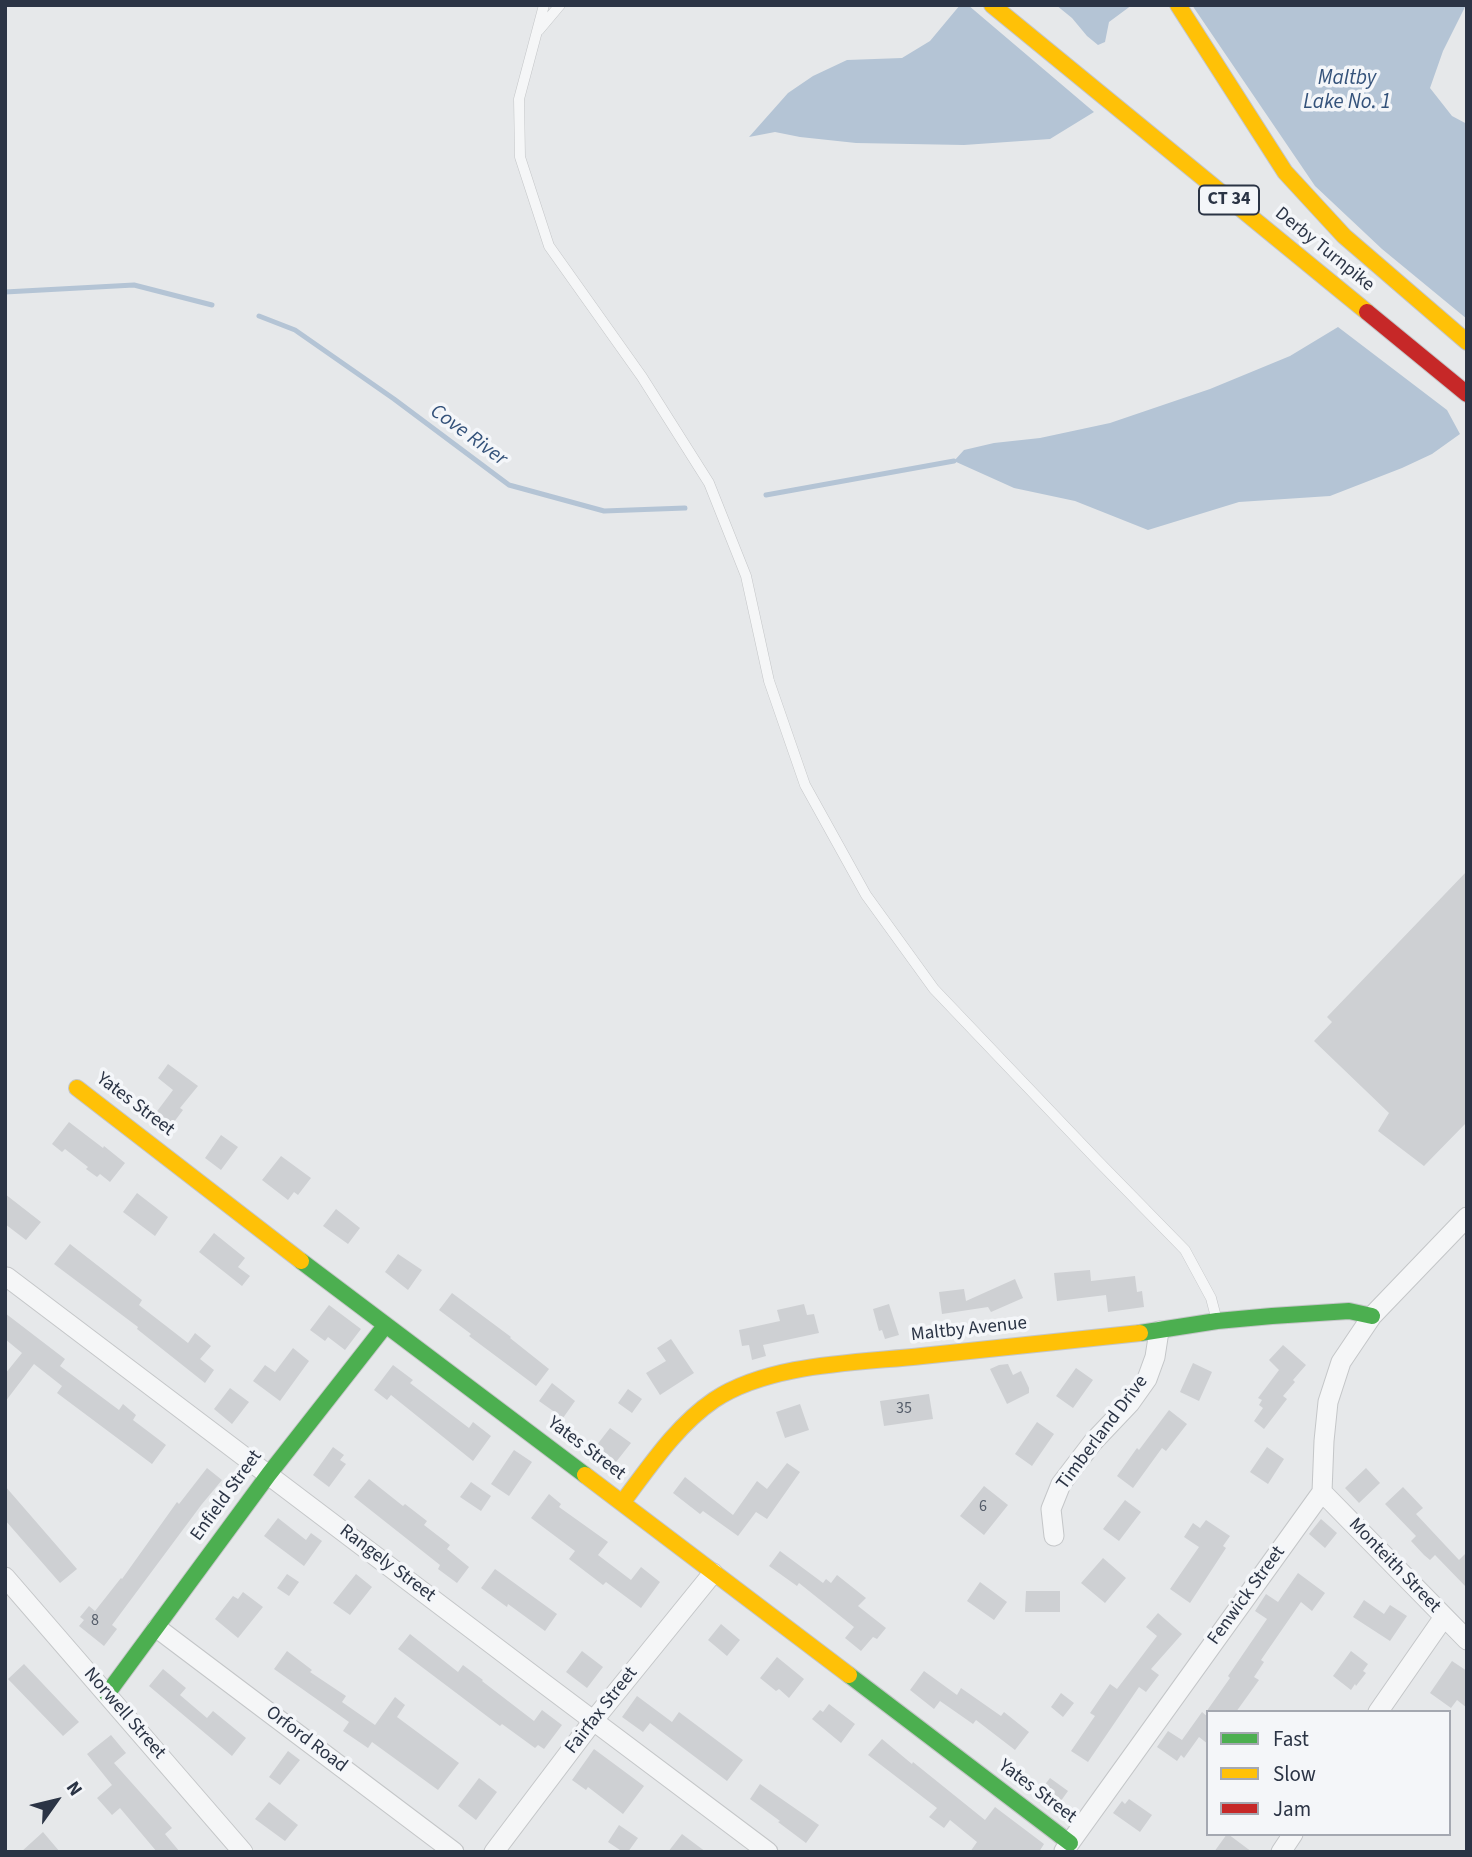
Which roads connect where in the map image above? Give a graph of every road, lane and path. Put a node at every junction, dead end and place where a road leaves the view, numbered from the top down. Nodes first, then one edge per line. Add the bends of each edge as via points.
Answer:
1 (544, 5) edge
2 (560, 5) edge
3 (992, 5) edge
4 (1178, 5) edge
5 (537, 33) junction
6 (1467, 342) edge
7 (1467, 394) edge
8 (78, 1088) dead end
9 (1467, 1217) edge
10 (7, 1277) edge
11 (1372, 1316) junction
12 (1217, 1321) junction
13 (385, 1326) junction
14 (1159, 1331) junction
15 (269, 1474) junction
16 (1322, 1492) junction
17 (622, 1503) junction
18 (1054, 1536) dead end
19 (713, 1573) junction
20 (5, 1577) edge
21 (1444, 1617) junction
22 (157, 1628) junction
23 (1467, 1640) edge
24 (107, 1695) junction
25 (1379, 1710) edge
26 (593, 1721) junction
27 (1292, 1836) edge
28 (1067, 1847) edge
29 (243, 1852) edge
30 (454, 1852) edge
31 (494, 1852) edge
32 (768, 1852) edge
33 (1281, 1852) edge

1 - 5 lane
2 - 5 lane
3 - 7 main road, Derby Turnpike / CT 34
4 - 6 main road, Derby Turnpike via 1285,172 1344,236
5 - 12 lane via 519,99 520,157 549,246 642,377 709,483 746,576 769,681 805,785 866,894 934,989 1185,1250 1211,1298
8 - 13 main road, Yates Street
9 - 11 street
10 - 15 street, Rangely Street
11 - 12 main road, Maltby Avenue via 1349,1311
11 - 16 street via 1341,1362 1328,1402
12 - 14 main road, Maltby Avenue
13 - 15 main road, Enfield Street
13 - 17 main road, Yates Street
14 - 17 main road, Maltby Avenue via 773,1375 718,1397 695,1414
14 - 18 street, Timberland Drive via 1147,1379 1061,1484 1051,1508
15 - 22 main road, Enfield Street
15 - 26 street, Rangely Street
16 - 21 street, Monteith Street
16 - 28 street, Fenwick Street
17 - 19 main road, Yates Street
19 - 26 street, Fairfax Street
19 - 28 main road, Yates Street
20 - 24 street, Norwell Street
21 - 23 street, Monteith Street
21 - 25 street
22 - 24 main road, Enfield Street
22 - 30 street, Orford Road
24 - 29 street, Norwell Street
26 - 31 street, Fairfax Street
26 - 32 street, Rangely Street
27 - 33 street

